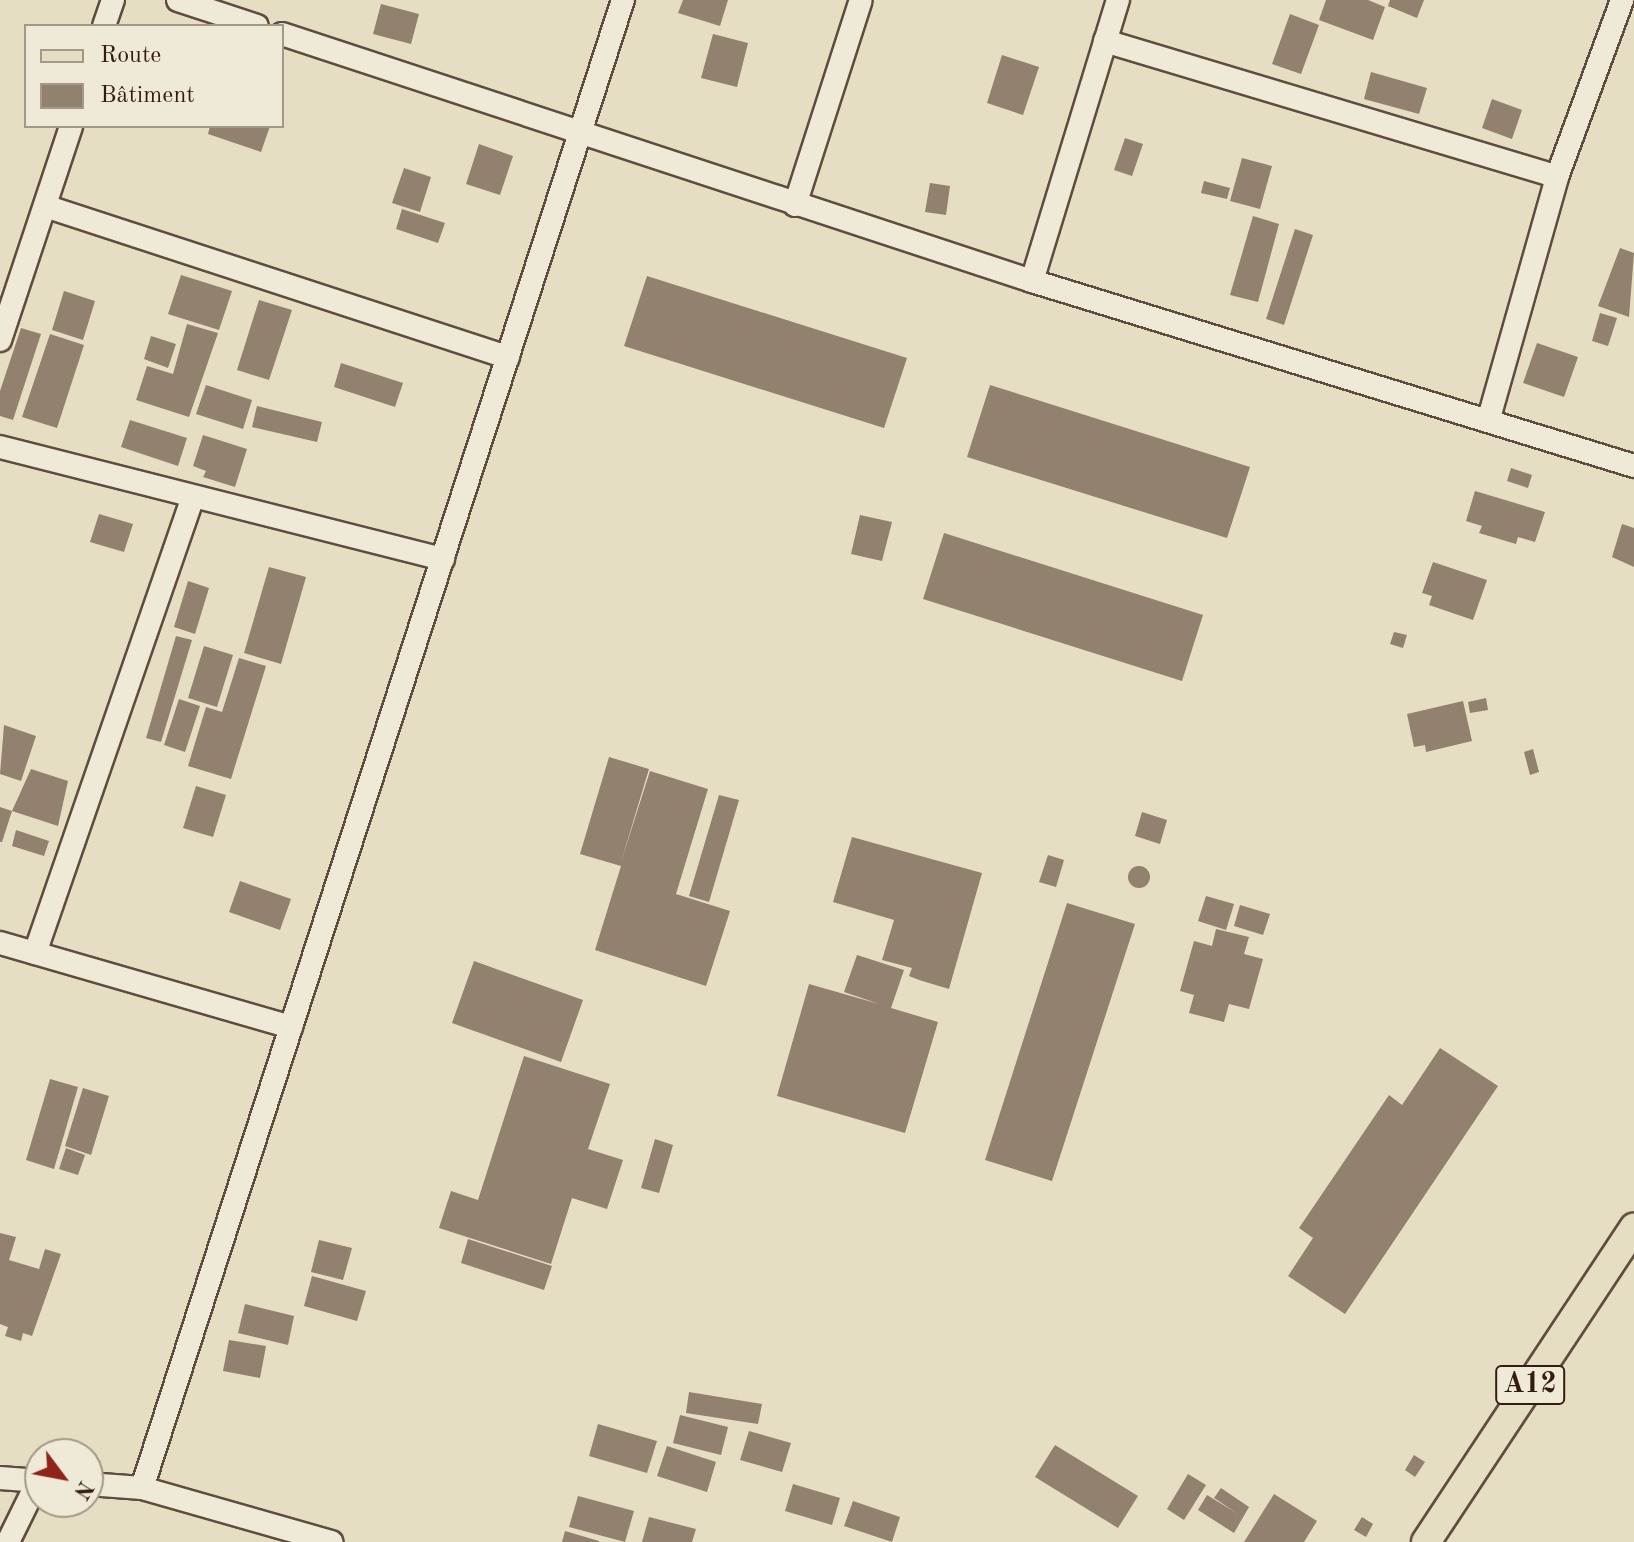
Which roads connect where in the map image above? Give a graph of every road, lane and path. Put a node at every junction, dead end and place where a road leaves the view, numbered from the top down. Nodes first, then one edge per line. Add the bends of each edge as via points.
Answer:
1 (113, 0) edge
2 (178, 0) edge
3 (623, 0) edge
4 (861, 0) edge
5 (1118, 0) edge
6 (1622, 0) edge
7 (105, 24) edge
8 (251, 24) edge
9 (284, 35) edge
10 (1105, 41) junction
11 (70, 128) edge
12 (580, 133) junction
13 (1557, 177) junction
14 (795, 205) junction
15 (45, 206) junction
16 (1032, 281) junction
17 (0, 340) edge
18 (508, 357) junction
19 (1489, 418) junction
20 (0, 447) edge
21 (1634, 466) edge
22 (193, 498) junction
23 (443, 559) junction
24 (0, 943) edge
25 (35, 953) junction
26 (291, 1027) junction
27 (1634, 1228) edge
28 (0, 1478) edge
29 (24, 1480) edge
30 (104, 1485) edge
31 (142, 1488) junction
32 (24, 1511) edge
33 (8, 1542) edge
34 (331, 1542) edge
35 (1426, 1542) edge

1 - 7 street
2 - 8 street
3 - 12 street
4 - 14 street
5 - 10 street
6 - 13 street
9 - 12 street
10 - 13 street
10 - 16 street
11 - 15 street
12 - 14 street
12 - 18 street
13 - 19 street
14 - 16 street
15 - 17 street
15 - 18 street
16 - 19 street
18 - 23 street
19 - 21 street
20 - 22 street
22 - 23 street
22 - 25 street
23 - 26 street
24 - 25 street
25 - 26 street
26 - 31 street
27 - 35 main road, A12
28 - 29 street
30 - 31 street
31 - 34 street
32 - 33 street

